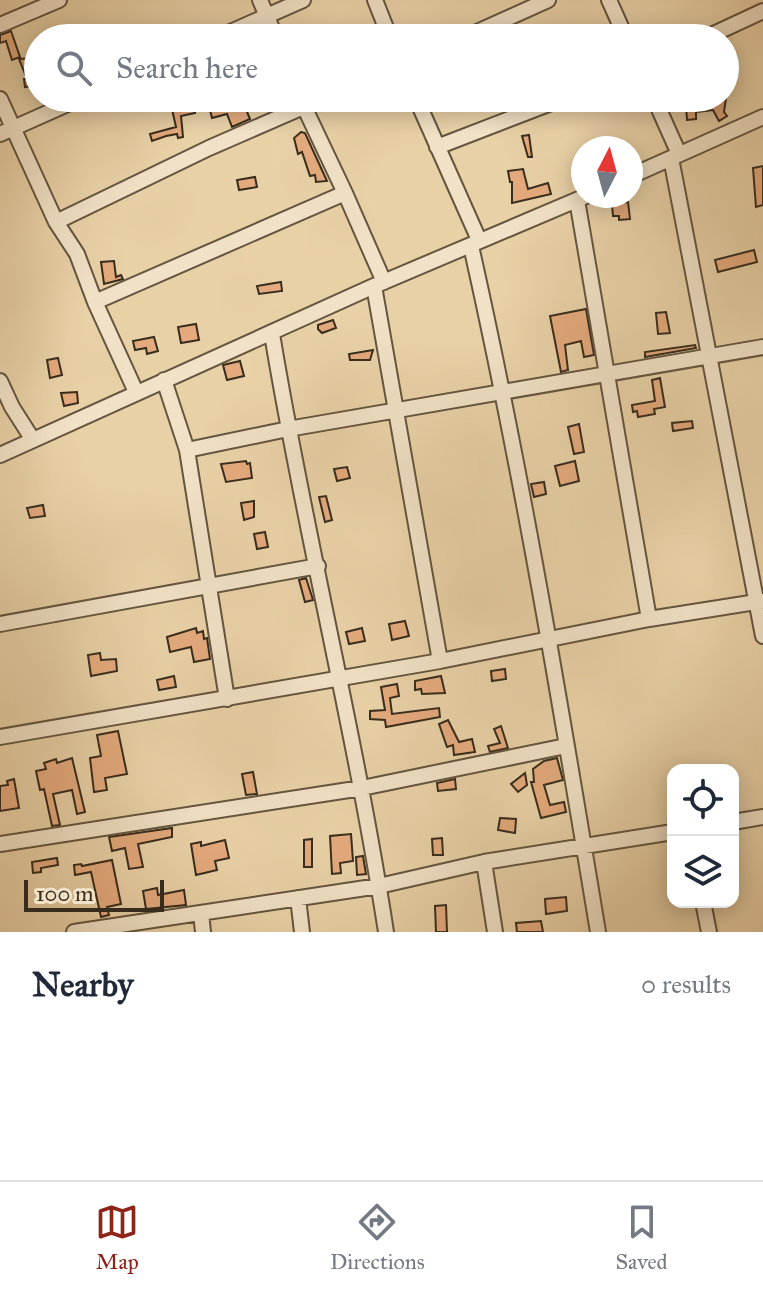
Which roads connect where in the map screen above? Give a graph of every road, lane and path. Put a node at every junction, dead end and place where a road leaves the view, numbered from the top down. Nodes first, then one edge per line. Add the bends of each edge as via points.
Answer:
1 (59, 0) edge
2 (260, 0) edge
3 (303, 0) edge
4 (375, 0) edge
5 (548, 0) edge
6 (609, 0) edge
7 (763, 11) edge
8 (268, 15) junction
9 (248, 24) edge
10 (271, 24) edge
11 (384, 24) edge
12 (495, 24) edge
13 (620, 24) edge
14 (735, 24) edge
15 (0, 25) edge
16 (0, 99) edge
17 (49, 112) edge
18 (283, 112) edge
19 (306, 112) edge
20 (422, 112) edge
21 (528, 112) edge
22 (659, 112) edge
23 (763, 117) edge
24 (6, 131) edge
25 (437, 147) junction
26 (675, 156) junction
27 (643, 171) edge
28 (345, 193) junction
29 (571, 202) edge
30 (582, 208) edge
31 (56, 222) junction
32 (475, 243) junction
33 (379, 284) junction
34 (95, 302) junction
35 (272, 334) junction
36 (763, 347) edge
37 (709, 356) junction
38 (607, 375) junction
39 (164, 380) junction
40 (0, 381) edge
41 (136, 392) junction
42 (504, 392) junction
43 (396, 410) junction
44 (288, 429) junction
45 (33, 440) junction
46 (187, 450) junction
47 (0, 455) edge
48 (318, 566) junction
49 (210, 586) junction
50 (760, 601) edge
51 (649, 619) junction
52 (0, 624) edge
53 (763, 636) edge
54 (550, 640) junction
55 (440, 661) junction
56 (340, 678) junction
57 (227, 699) junction
58 (0, 737) edge
59 (566, 746) junction
60 (362, 788) junction
61 (763, 817) edge
62 (739, 821) edge
63 (667, 833) edge
64 (0, 844) edge
65 (584, 846) junction
66 (484, 862) junction
67 (379, 886) junction
68 (298, 898) junction
69 (704, 908) edge
70 (201, 913) junction
71 (90, 930) edge
72 (74, 932) edge
73 (203, 932) edge
74 (302, 932) edge
75 (386, 932) edge
76 (495, 932) edge
77 (598, 932) edge
78 (709, 932) edge

1 - 15 street
2 - 8 street
3 - 8 street
4 - 11 street
5 - 12 street
6 - 13 street
7 - 14 street
8 - 9 street
8 - 10 street
16 - 24 street
17 - 24 street
18 - 31 street
19 - 28 street
20 - 25 street
21 - 25 street
22 - 26 street
23 - 26 street
24 - 31 street
25 - 32 street
26 - 27 street
26 - 37 street
28 - 33 street
28 - 34 street
29 - 32 street
30 - 38 street
31 - 34 street via 77,254
32 - 33 street
32 - 42 street
33 - 35 street
33 - 43 street
34 - 41 street
35 - 39 street
35 - 44 street
36 - 37 street
37 - 38 street
37 - 50 street
38 - 42 street
38 - 51 street
39 - 41 street
39 - 46 street
40 - 45 street
41 - 45 street
42 - 43 street
42 - 54 street
43 - 44 street
43 - 55 street
44 - 46 street
44 - 48 street
45 - 47 street
46 - 49 street
48 - 49 street
48 - 56 street
49 - 52 street
49 - 57 street
50 - 51 street
50 - 53 street
51 - 54 street
54 - 55 street
54 - 59 street
55 - 56 street
56 - 57 street
56 - 60 street
57 - 58 street
59 - 60 street
59 - 65 street
60 - 64 street
60 - 67 street
61 - 62 street
63 - 65 street
65 - 66 street
65 - 77 street
66 - 67 street
66 - 76 street
67 - 68 street
67 - 75 street
68 - 70 street
68 - 74 street
69 - 78 street
70 - 71 street
70 - 73 street
71 - 72 street

